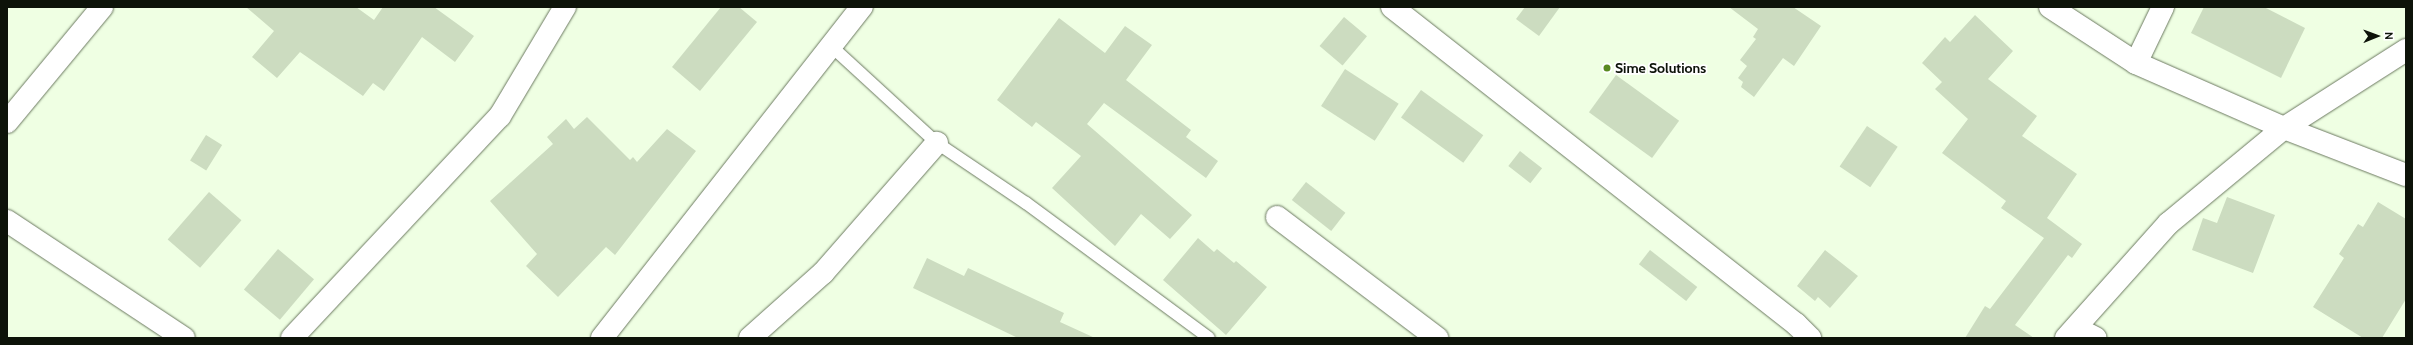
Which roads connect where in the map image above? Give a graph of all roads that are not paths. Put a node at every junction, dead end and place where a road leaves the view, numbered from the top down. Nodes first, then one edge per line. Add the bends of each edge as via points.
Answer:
1 (102, 7) edge
2 (565, 7) edge
3 (862, 7) edge
4 (1392, 7) edge
5 (2050, 7) edge
6 (2163, 7) edge
7 (831, 46) junction
8 (2406, 50) edge
9 (2136, 63) junction
10 (7, 122) edge
11 (2284, 128) junction
12 (937, 143) junction
13 (2406, 175) edge
14 (1277, 217) dead end
15 (7, 221) edge
16 (2071, 333) edge
17 (184, 338) edge
18 (292, 338) edge
19 (602, 338) edge
20 (750, 338) edge
21 (1209, 338) edge
22 (1437, 338) edge
23 (1810, 338) edge
24 (2096, 338) edge

1 - 10 street
2 - 18 street via 500,116
3 - 7 street
4 - 23 street via 1796,324
5 - 9 street
6 - 9 street
7 - 12 lane
7 - 19 street
8 - 11 street
9 - 11 street
11 - 13 street
11 - 16 street via 2169,223
12 - 20 street via 823,273
12 - 21 lane via 1026,204
14 - 22 street
15 - 17 street
16 - 24 street

